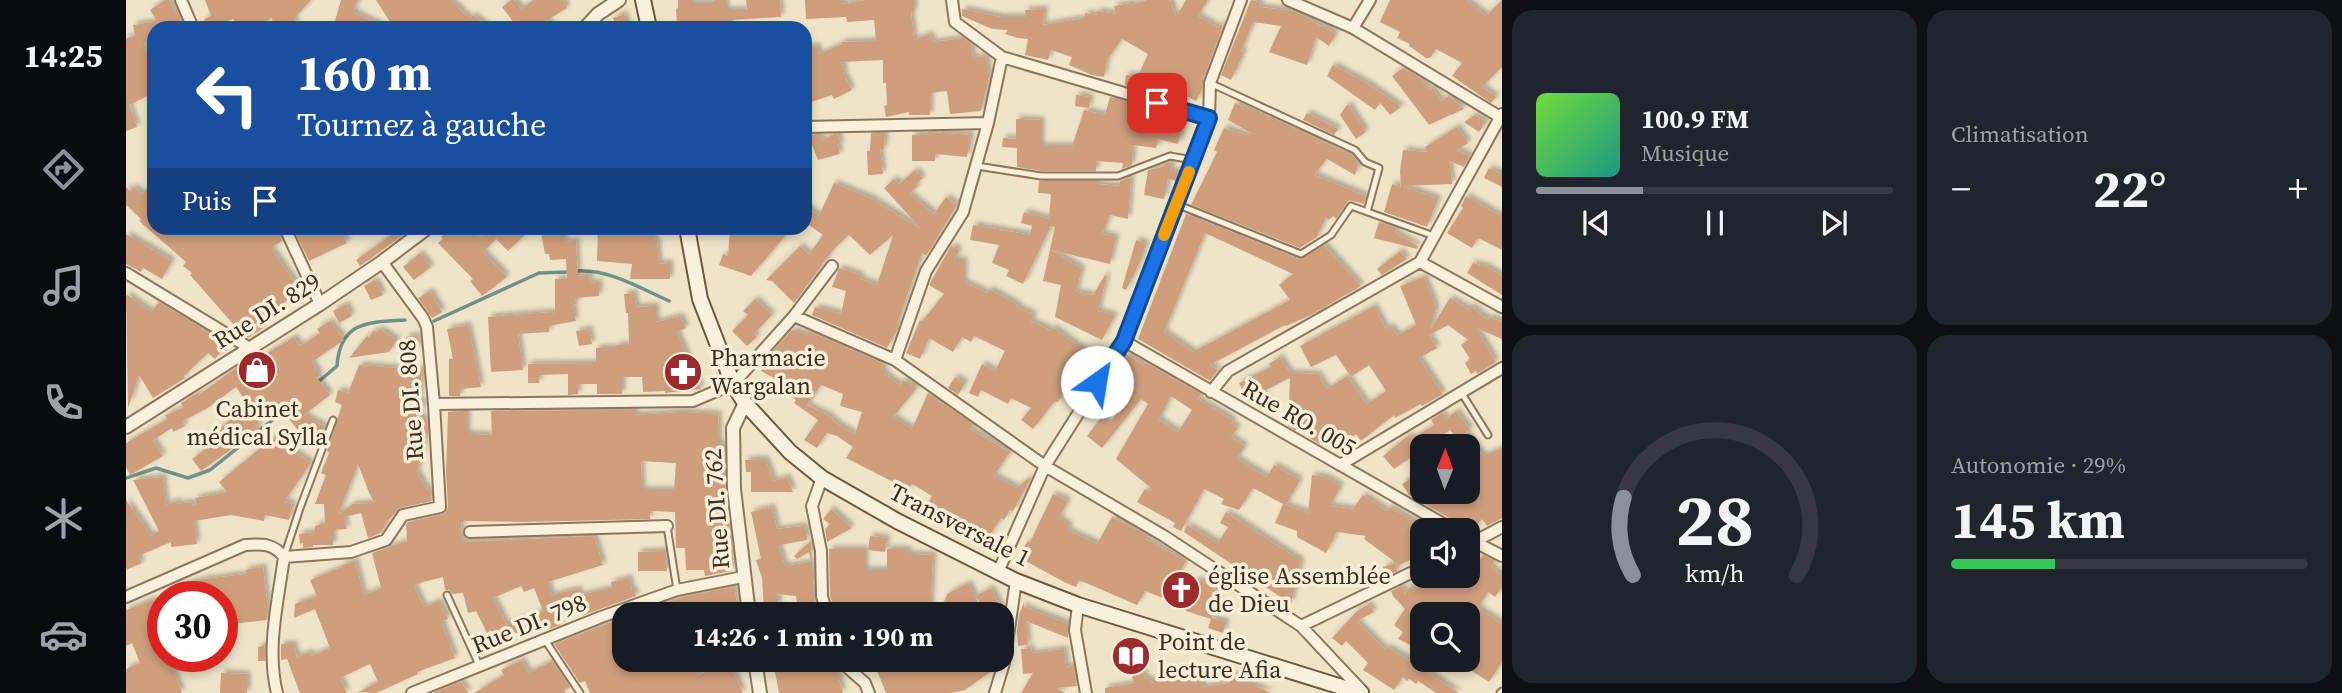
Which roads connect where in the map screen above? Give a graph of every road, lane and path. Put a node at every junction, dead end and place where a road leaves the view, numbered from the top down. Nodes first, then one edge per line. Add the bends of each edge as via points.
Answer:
1 (181, 0) edge
2 (619, 0) edge
3 (643, 0) edge
4 (951, 0) edge
5 (1241, 0) edge
6 (1289, 0) edge
7 (1370, 0) edge
8 (190, 21) edge
9 (592, 21) edge
10 (648, 21) edge
11 (1353, 28) junction
12 (1002, 57) junction
13 (1210, 83) junction
14 (1501, 115) edge
15 (1209, 118) junction
16 (988, 123) junction
17 (812, 127) edge
18 (1193, 160) junction
19 (977, 166) junction
20 (1176, 204) junction
21 (1367, 212) junction
22 (288, 235) edge
23 (418, 235) edge
24 (688, 235) edge
25 (1434, 236) junction
26 (383, 262) junction
27 (1420, 262) junction
28 (832, 267) dead end
29 (126, 273) edge
30 (320, 304) junction
31 (1502, 307) edge
32 (794, 316) junction
33 (1124, 341) junction
34 (248, 347) junction
35 (895, 360) junction
36 (1502, 368) edge
37 (733, 384) junction
38 (1211, 392) junction
39 (1461, 392) junction
40 (745, 403) junction
41 (434, 404) junction
42 (333, 419) dead end
43 (126, 427) edge
44 (1488, 435) dead end
45 (1045, 466) junction
46 (1340, 466) junction
47 (822, 478) junction
48 (1433, 518) edge
49 (667, 526) joint
50 (1502, 527) edge
51 (470, 531) dead end
52 (1480, 538) edge
53 (1480, 546) edge
54 (281, 553) junction
55 (1502, 556) edge
56 (998, 572) junction
57 (1410, 573) edge
58 (743, 577) junction
59 (1016, 580) junction
60 (677, 590) junction
61 (447, 594) dead end
62 (126, 597) edge
63 (747, 602) edge
64 (824, 602) edge
65 (1078, 605) junction
66 (1301, 626) junction
67 (545, 639) junction
68 (479, 666) junction
69 (757, 672) edge
70 (853, 672) edge
71 (437, 688) edge
72 (277, 693) edge
73 (412, 693) edge
74 (580, 693) edge
75 (760, 693) edge
76 (869, 693) edge
77 (996, 693) edge
78 (1086, 693) edge
79 (1362, 693) edge

1 - 8 street
2 - 9 street
3 - 10 main road
4 - 12 street via 955,22
5 - 13 street
6 - 11 street
7 - 11 street
11 - 14 street
12 - 15 street
12 - 16 street
13 - 15 street
13 - 21 lane via 1355,150 1365,162 1379,168
14 - 25 street
15 - 18 street
16 - 17 street
16 - 19 street
18 - 19 lane via 1170,156 1118,176 1041,176
18 - 20 street
19 - 35 street via 963,212 926,271
20 - 21 lane via 1301,254 1331,235 1351,206
20 - 33 street
21 - 25 lane
22 - 30 street
23 - 26 street, Rue DI. 829
24 - 37 main road, Transversale 1 via 700,299
25 - 27 street
26 - 30 street, Rue DI. 829
26 - 41 street, Rue DI. 808 via 424,318
27 - 31 street
27 - 38 street via 1228,371
28 - 32 street
29 - 34 street
30 - 34 street, Rue DI. 829
32 - 35 street
32 - 37 street
33 - 38 street, Rue RO. 005
33 - 45 street
34 - 43 street, Rue DI. 829
35 - 45 street
36 - 39 street
37 - 40 main road, Transversale 1
37 - 41 street via 693,401
38 - 46 street, Rue RO. 005
39 - 44 lane
39 - 46 street
40 - 47 main road, Transversale 1 via 790,452
40 - 58 street, Rue DI. 762 via 733,428
41 - 54 street, Rue DI. 808 via 440,508 403,515 386,540 351,552
42 - 54 lane
45 - 56 street
45 - 66 street via 1164,536
46 - 48 street, Rue RO. 005
47 - 56 main road, Transversale 1
47 - 64 street via 812,506 821,551
49 - 51 street
49 - 60 lane
50 - 52 street
53 - 55 street
54 - 62 street via 266,544 244,545
54 - 72 street via 272,642
56 - 59 main road, Transversale 1
57 - 66 street
58 - 60 street, Rue DI. 798
58 - 63 street, Rue DI. 762
59 - 65 main road, Transversale 1
59 - 77 street
60 - 67 street, Rue DI. 798
61 - 68 lane
65 - 78 street via 1075,630
65 - 79 main road, Transversale 1
66 - 79 street
67 - 68 street, Rue DI. 798
67 - 74 lane
68 - 71 street, Rue DI. 798
69 - 75 street
70 - 76 street
71 - 73 street, Rue DI. 798

